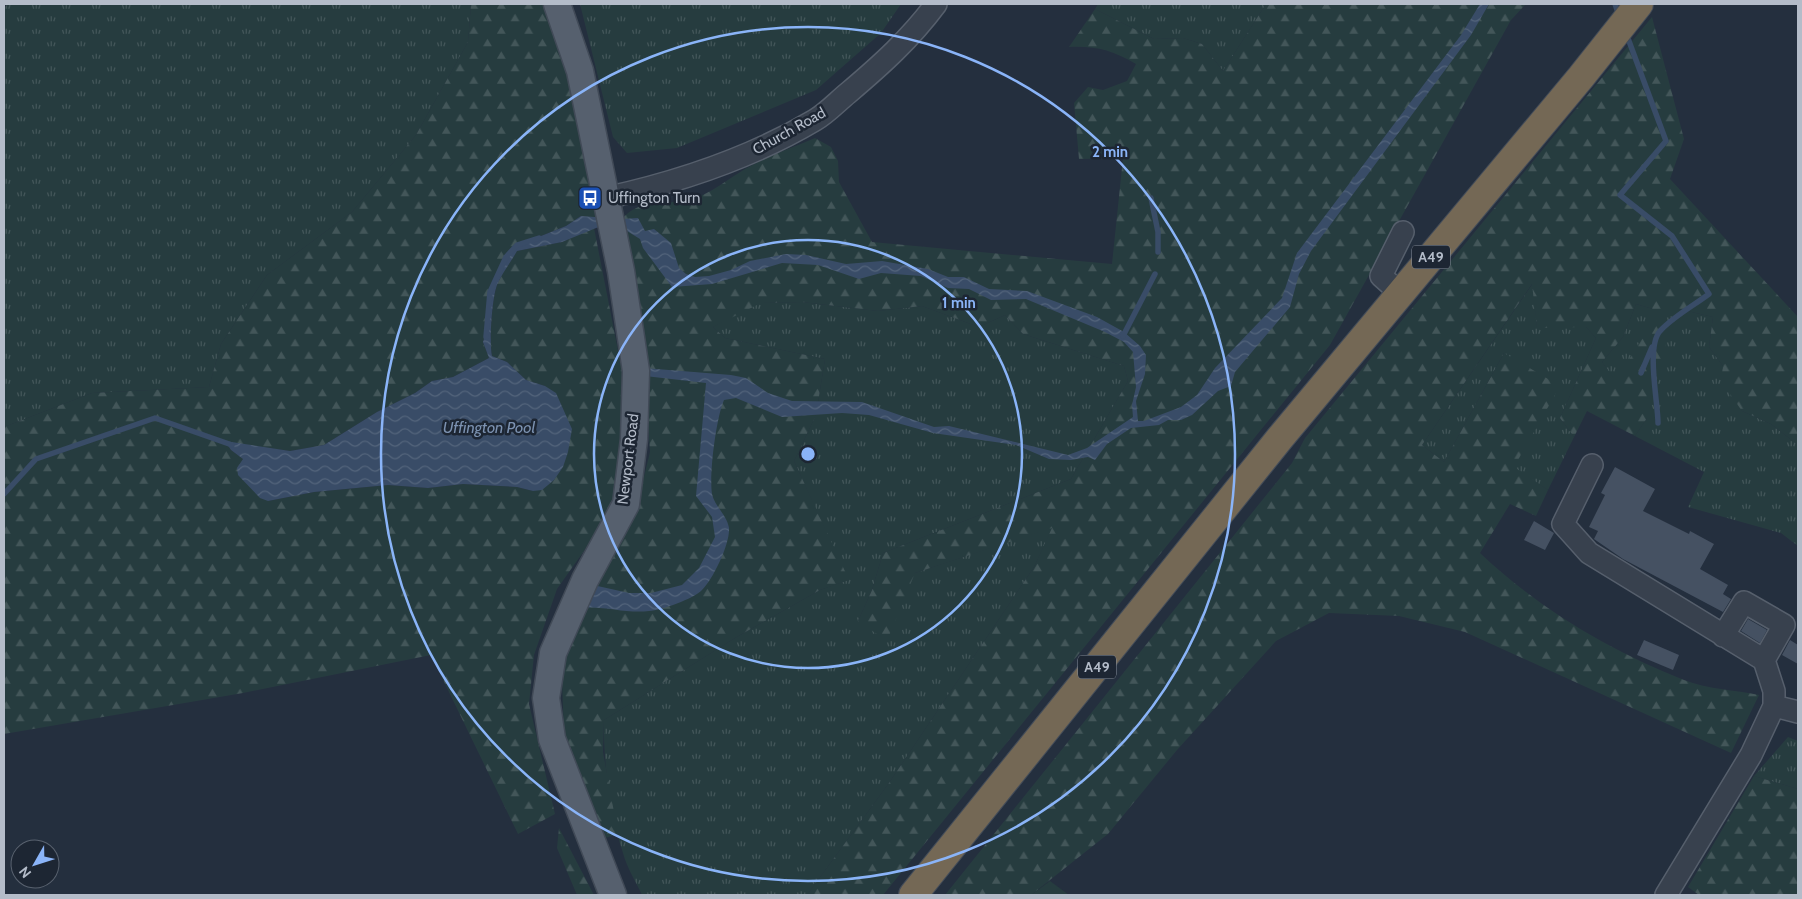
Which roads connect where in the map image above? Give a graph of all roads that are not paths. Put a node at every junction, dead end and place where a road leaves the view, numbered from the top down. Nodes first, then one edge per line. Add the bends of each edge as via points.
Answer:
1 (557, 4) edge
2 (936, 4) edge
3 (1639, 4) edge
4 (606, 203) junction
5 (1403, 232) dead end
6 (1400, 293) junction
7 (1592, 465) dead end
8 (1723, 636) junction
9 (1764, 660) junction
10 (1774, 706) junction
11 (1798, 712) edge
12 (613, 895) edge
13 (913, 895) edge
14 (1666, 895) edge

1 - 4 main road, Newport Road via 580,71
2 - 4 street, Church Road via 913,34 817,119 759,150
3 - 6 highway, A49
4 - 12 main road, Newport Road via 636,371 634,439 626,504 585,580 553,653 546,698 552,739
5 - 6 street via 1381,276
6 - 13 highway, A49
7 - 8 street via 1563,524 1588,553
8 - 9 street
8 - 9 street via 1744,602 1784,625
9 - 10 street via 1774,691
10 - 11 street
10 - 14 street via 1751,755

